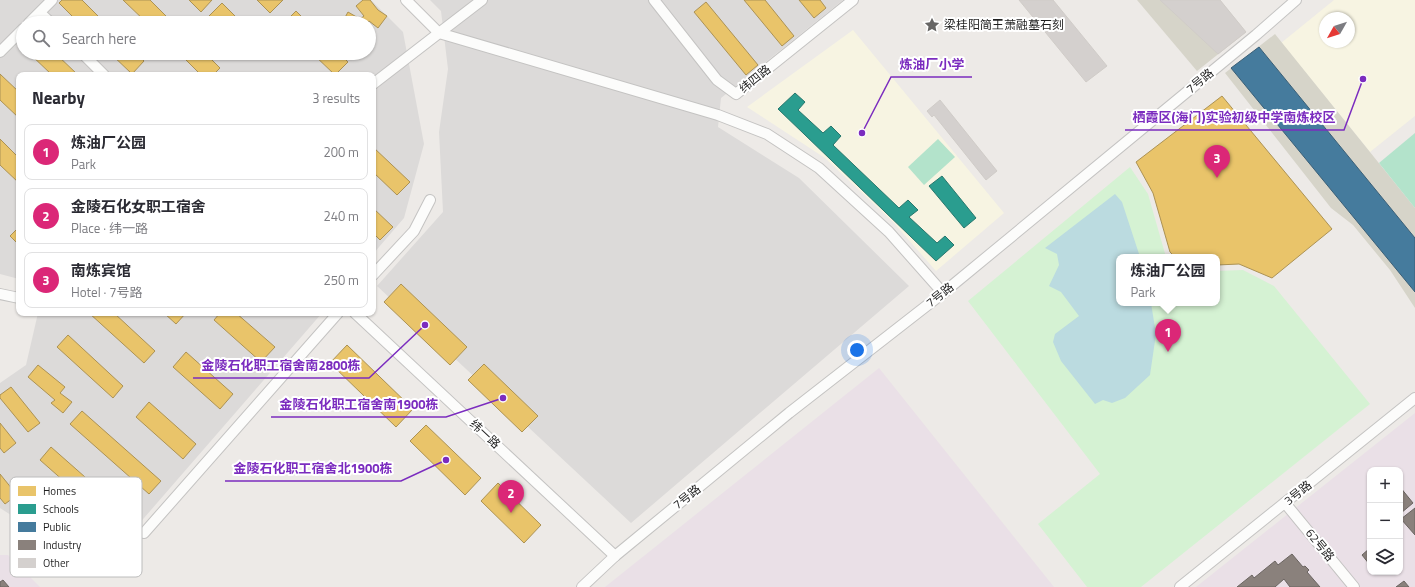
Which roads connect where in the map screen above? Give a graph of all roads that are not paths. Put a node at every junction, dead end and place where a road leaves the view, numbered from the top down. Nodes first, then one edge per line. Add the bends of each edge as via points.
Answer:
1 (52, 0) edge
2 (406, 0) edge
3 (482, 0) edge
4 (654, 0) edge
5 (853, 0) edge
6 (1296, 0) edge
7 (40, 13) junction
8 (37, 16) edge
9 (43, 16) edge
10 (439, 33) junction
11 (16, 36) edge
12 (0, 52) edge
13 (89, 60) edge
14 (101, 72) edge
15 (376, 82) edge
16 (430, 200) dead end
17 (376, 272) edge
18 (943, 293) junction
19 (0, 294) edge
20 (16, 297) edge
21 (335, 316) edge
22 (358, 316) edge
23 (1415, 398) edge
24 (1285, 503) junction
25 (144, 533) dead end
26 (615, 556) junction
27 (582, 587) edge
28 (1180, 587) edge
29 (1354, 587) edge

1 - 7 street
2 - 10 street
3 - 10 street
4 - 5 street, 纬四路 via 717,80 736,94
6 - 18 street, 7号路
7 - 8 street
7 - 9 street
10 - 15 street
10 - 18 street via 718,115 767,134 819,168 889,232
11 - 12 street
13 - 14 street
16 - 17 street via 414,230
18 - 26 street, 7号路 via 790,413
19 - 20 street
21 - 25 street
22 - 26 street, 纬一路
23 - 24 street, 3号路
24 - 28 street, 3号路
24 - 29 street, 62号路
26 - 27 street, 7号路

